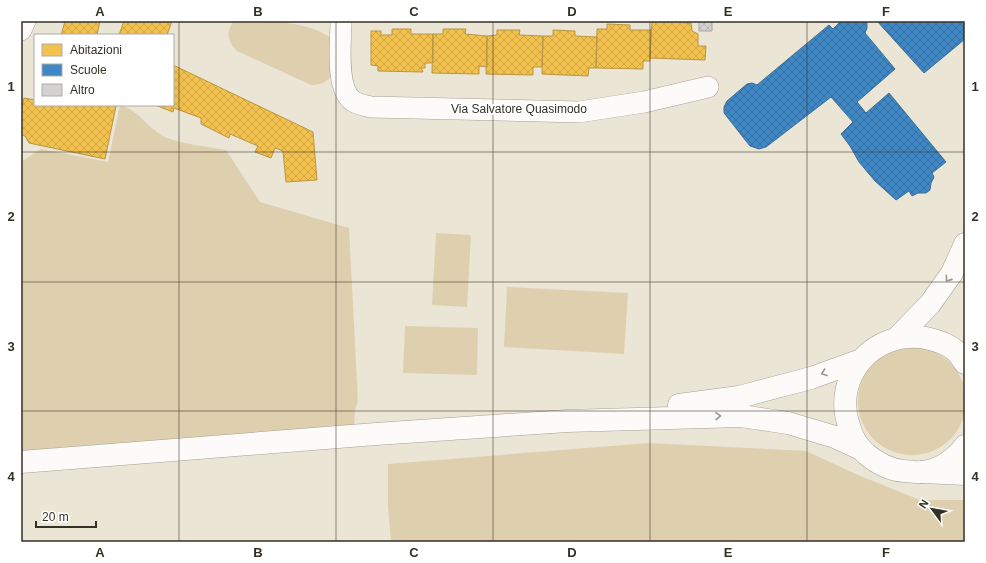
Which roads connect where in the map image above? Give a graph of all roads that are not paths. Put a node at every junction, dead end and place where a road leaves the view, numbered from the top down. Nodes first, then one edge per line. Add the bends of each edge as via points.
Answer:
1 (24, 21) edge
2 (341, 21) edge
3 (21, 30) edge
4 (708, 87) dead end
5 (965, 244) edge
6 (897, 338) junction
7 (861, 360) junction
8 (965, 363) edge
9 (567, 421) junction
10 (965, 446) edge
11 (860, 449) junction
12 (21, 462) edge
13 (922, 472) junction
14 (965, 474) edge

1 - 3 street
2 - 4 street, Via Salvatore Quasimodo via 342,80 345,92 352,101 371,107 579,112 644,102
5 -> 6 main road via 952,273 930,304
6 - 7 main road via 868,353
6 - 8 main road via 915,336 934,339 955,351
7 -> 9 main road via 811,378 739,397
7 - 11 main road via 852,373 846,389 845,414 852,437
9 -> 11 main road via 741,416 788,423 834,437
9 - 12 main road
10 - 13 main road via 957,456 944,465
11 - 13 main road via 876,462 894,470
13 - 14 main road

